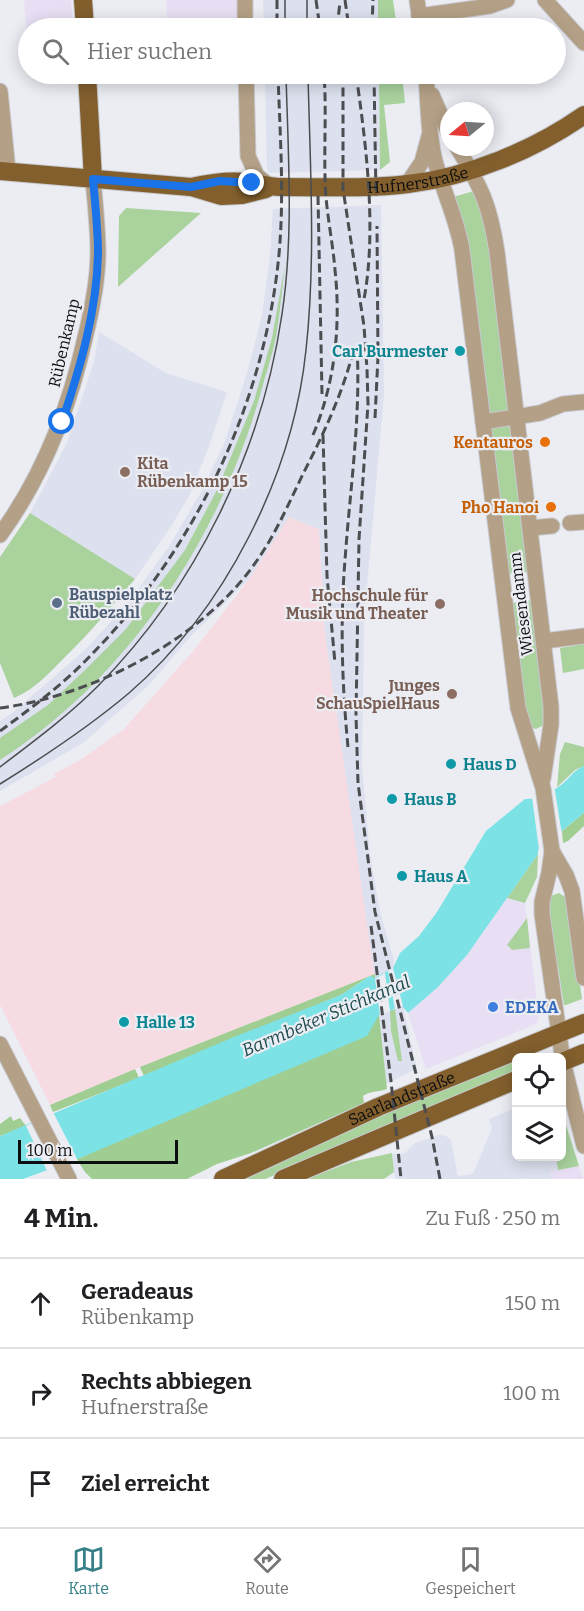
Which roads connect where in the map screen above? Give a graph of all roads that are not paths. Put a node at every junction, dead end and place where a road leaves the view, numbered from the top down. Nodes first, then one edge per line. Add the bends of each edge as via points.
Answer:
1 (83, 0) edge
2 (245, 0) edge
3 (417, 0) edge
4 (507, 0) edge
5 (544, 0) edge
6 (84, 18) edge
7 (245, 18) edge
8 (419, 18) edge
9 (438, 18) edge
10 (561, 18) edge
11 (566, 24) edge
12 (584, 43) edge
13 (88, 84) edge
14 (246, 84) edge
15 (427, 84) edge
16 (429, 84) edge
17 (0, 91) edge
18 (584, 115) edge
19 (440, 117) edge
20 (430, 133) junction
21 (248, 151) junction
22 (463, 156) edge
23 (471, 169) junction
24 (4, 171) edge
25 (440, 177) junction
26 (93, 179) junction
27 (231, 182) junction
28 (407, 184) junction
29 (272, 188) junction
30 (196, 189) junction
31 (584, 402) edge
32 (517, 416) junction
33 (483, 422) junction
34 (552, 526) dead end
35 (530, 528) junction
36 (1, 533) edge
37 (584, 636) edge
38 (544, 641) junction
39 (543, 788) junction
40 (552, 851) junction
41 (579, 905) edge
42 (584, 978) edge
43 (584, 1023) edge
44 (558, 1033) junction
45 (0, 1044) edge
46 (561, 1053) edge
47 (584, 1053) edge
48 (566, 1060) edge
49 (566, 1077) edge
50 (512, 1082) edge
51 (584, 1146) edge
52 (68, 1176) edge
53 (223, 1179) edge
54 (283, 1179) edge

1 - 6 main road
2 - 7 street
3 - 8 street
4 - 9 street
5 - 10 street
11 - 12 street
13 - 26 main road
14 - 21 street
15 - 20 street, Wiesendamm
16 - 19 street, Wiesendamm
17 - 24 street
18 - 23 main road, Hufnerstraße via 527,148
20 - 25 street, Wiesendamm
20 - 28 street via 422,162
21 - 27 street
21 - 29 street via 256,176
22 - 23 street, Wiesendamm
23 - 25 main road, Hufnerstraße
23 - 32 street, Wiesendamm via 485,198 494,232
24 - 26 main road, Hufnerstraße
25 - 28 main road, Hufnerstraße
25 - 33 street, Wiesendamm via 462,250
26 - 30 main road, Hufnerstraße
26 - 36 street, Rübenkamp via 97,261 92,310 77,374 46,457
27 - 29 main road, Hufnerstraße
27 - 30 main road, Hufnerstraße via 215,182
28 - 29 main road, Hufnerstraße
29 - 30 main road, Hufnerstraße via 222,196
31 - 32 street
32 - 33 street
32 - 35 street, Wiesendamm
33 - 39 street, Wiesendamm via 518,708
34 - 35 street
35 - 38 street, Wiesendamm
37 - 38 street
38 - 39 street, Wiesendamm via 552,719
39 - 40 street, Wiesendamm
40 - 41 street, Wiesendamm
40 - 44 street, Wiesendamm via 542,902
41 - 42 street, Wiesendamm
43 - 44 main road, Saarlandstraße
44 - 46 street, Wiesendamm
44 - 53 main road, Saarlandstraße via 378,1107
45 - 52 street
47 - 48 main road
49 - 51 street, Wiesendamm
50 - 54 main road, Saarlandstraße

